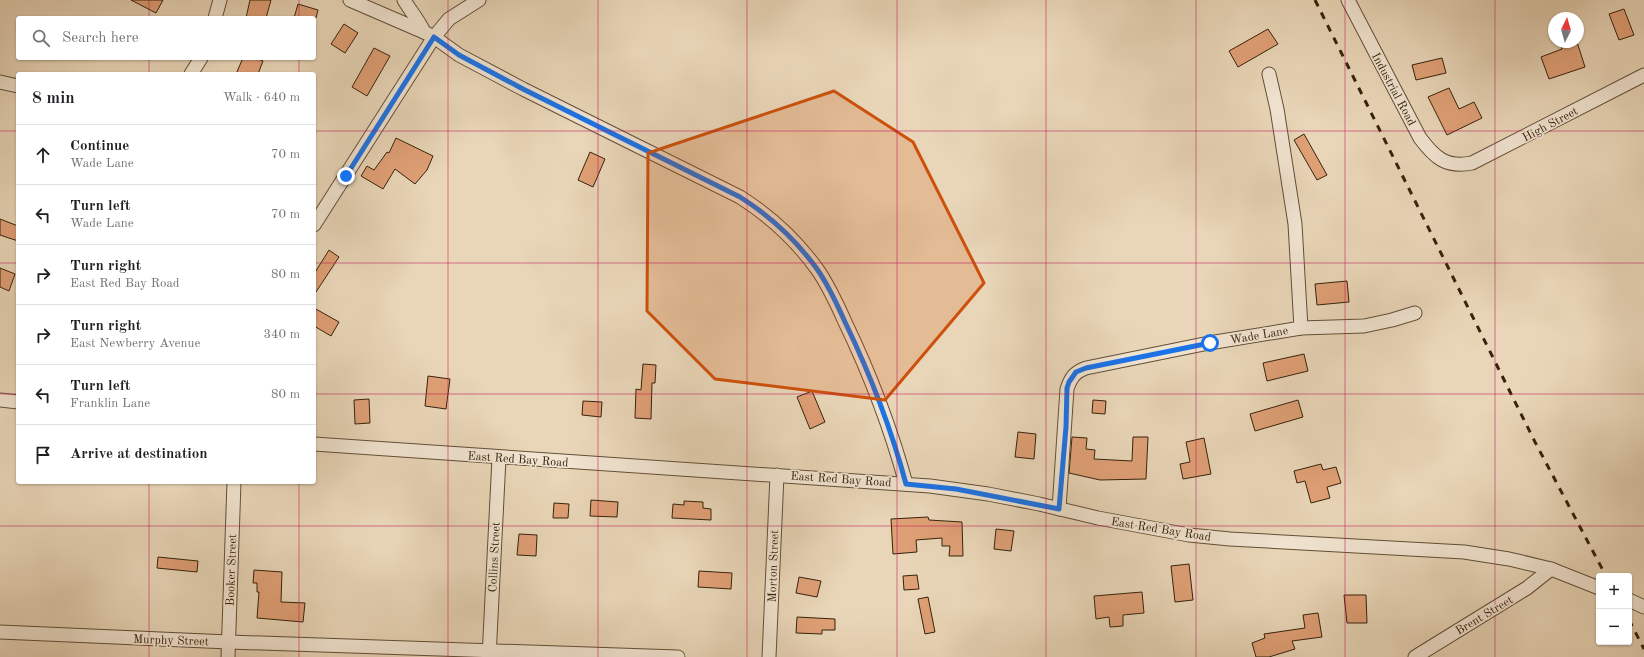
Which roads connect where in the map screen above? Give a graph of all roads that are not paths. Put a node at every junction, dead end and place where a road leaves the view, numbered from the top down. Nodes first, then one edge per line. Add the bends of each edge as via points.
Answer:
1 (220, 0) edge
2 (350, 0) edge
3 (404, 0) edge
4 (479, 0) edge
5 (1348, 0) edge
6 (216, 16) edge
7 (429, 35) junction
8 (200, 60) edge
9 (192, 72) edge
10 (1269, 74) dead end
11 (1644, 75) edge
12 (0, 82) edge
13 (16, 86) edge
14 (1454, 164) joint
15 (316, 221) edge
16 (1415, 313) dead end
17 (1301, 328) junction
18 (0, 400) edge
19 (16, 402) edge
20 (316, 444) edge
21 (499, 458) junction
22 (777, 475) junction
23 (234, 484) edge
24 (906, 484) junction
25 (1059, 509) junction
26 (1551, 569) junction
27 (1596, 587) edge
28 (1632, 601) edge
29 (1644, 607) edge
30 (0, 632) edge
31 (229, 642) junction
32 (490, 654) edge
33 (228, 657) edge
34 (678, 657) edge
35 (769, 657) edge
36 (1415, 657) edge

1 - 6 street
2 - 7 street
3 - 7 street
4 - 7 street
5 - 14 street, Industrial Road via 1420,138 1440,160
7 - 15 street
7 - 24 street via 459,55 523,89 740,197 760,210 788,235 828,287 853,337 872,382
8 - 9 street
10 - 17 street via 1295,224
11 - 14 street, High Street via 1472,163
12 - 13 street
16 - 17 street, Wade Lane via 1364,326
17 - 25 street, Wade Lane via 1210,343 1076,372 1067,388
18 - 19 street
20 - 21 street, East Red Bay Road
21 - 22 street, East Red Bay Road
21 - 32 street, Collins Street
22 - 24 street, East Red Bay Road
22 - 35 street, Morton Street
23 - 31 street, Booker Street
24 - 25 street, East Red Bay Road via 962,490
25 - 26 street, East Red Bay Road via 1189,535 1464,552 1509,558
26 - 27 street, East Red Bay Road
26 - 36 street, Brent Street via 1527,588
28 - 29 street
30 - 31 street, Murphy Street
31 - 32 street, Murphy Street
31 - 33 street, Booker Street
32 - 34 street, Murphy Street

